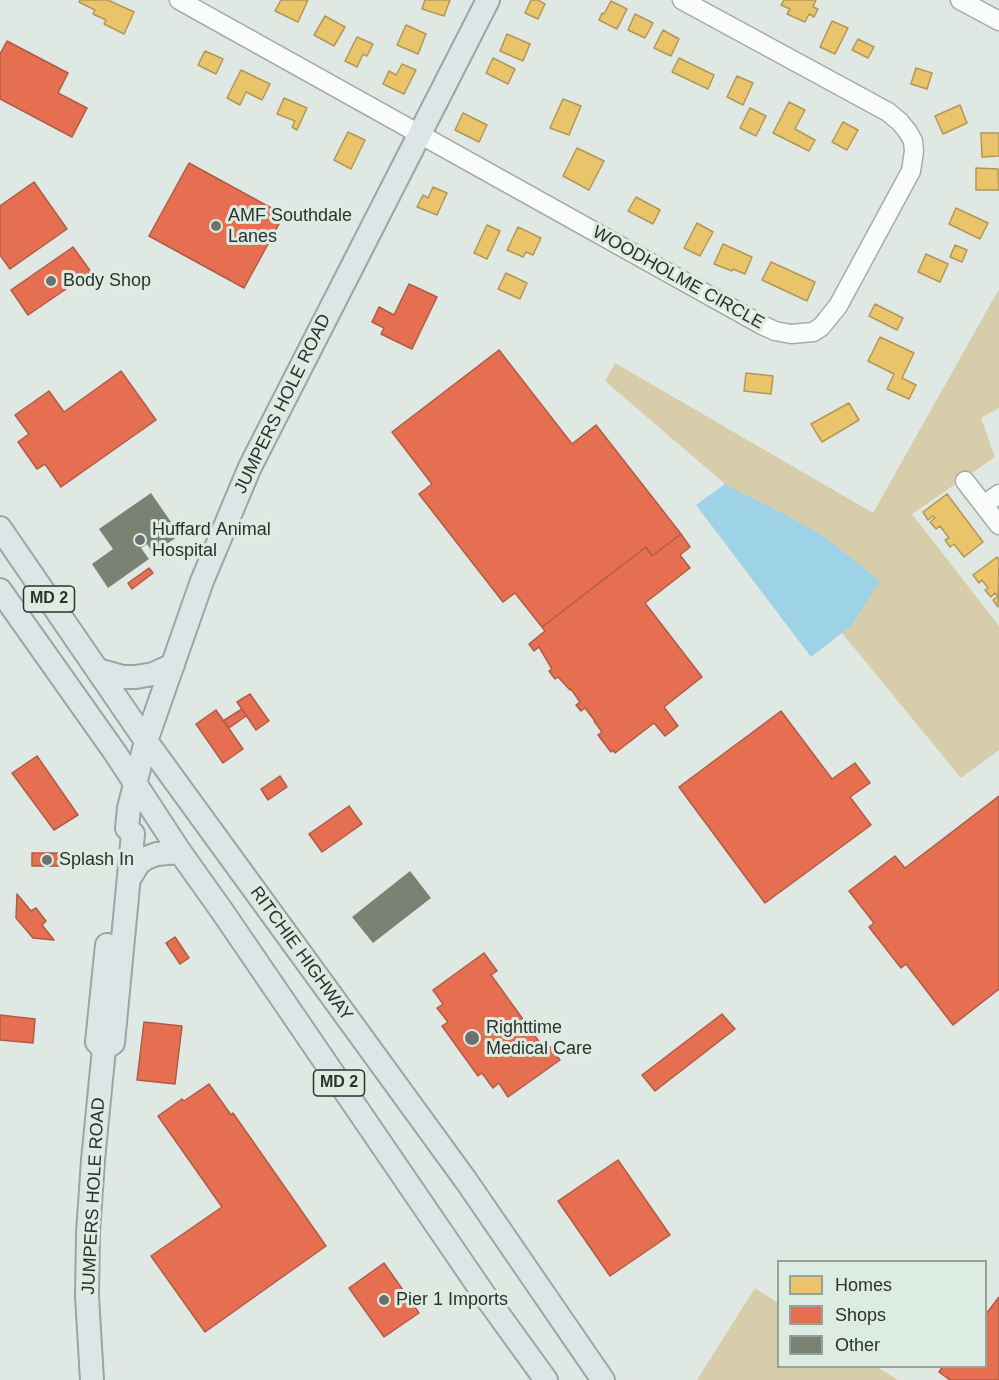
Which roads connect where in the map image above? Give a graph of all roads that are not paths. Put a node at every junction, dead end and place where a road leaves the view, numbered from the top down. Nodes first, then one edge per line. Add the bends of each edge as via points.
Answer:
1 (179, 0) edge
2 (488, 0) edge
3 (682, 0) edge
4 (960, 0) edge
5 (999, 21) edge
6 (420, 135) junction
7 (965, 481) dead end
8 (999, 494) edge
9 (984, 505) junction
10 (999, 525) edge
11 (0, 528) edge
12 (0, 590) edge
13 (172, 665) junction
14 (98, 670) junction
15 (146, 741) junction
16 (136, 783) junction
17 (128, 828) junction
18 (180, 852) junction
19 (129, 879) junction
20 (104, 1049) junction
21 (92, 1380) edge
22 (546, 1380) edge
23 (603, 1380) edge

1 - 6 street, WOODHOLME CIRCLE
2 - 6 main road, JUMPERS HOLE ROAD
3 - 6 street, WOODHOLME CIRCLE via 888,112 913,141 911,171 838,306 813,332 791,334 762,326
4 - 5 street
6 - 13 main road, JUMPERS HOLE ROAD via 250,467 208,564
7 - 9 street
8 - 9 street
9 - 10 street
11 - 14 main road, RITCHIE HIGHWAY / MD 2
12 - 16 main road, MD 2
13 - 14 main road via 136,677
13 - 15 main road, JUMPERS HOLE ROAD
14 - 15 main road, RITCHIE HIGHWAY / MD 2
15 - 16 main road, JUMPERS HOLE ROAD
15 - 23 main road, RITCHIE HIGHWAY / MD 2 via 460,1173
16 - 17 main road, JUMPERS HOLE ROAD
16 - 18 main road, MD 2
17 - 19 main road, JUMPERS HOLE ROAD via 133,834
17 - 20 main road, JUMPERS HOLE ROAD via 120,832 97,1042
18 - 19 main road via 146,858
18 - 22 main road, MD 2
19 - 20 main road, JUMPERS HOLE ROAD via 113,1043
20 - 21 main road, JUMPERS HOLE ROAD via 88,1233

